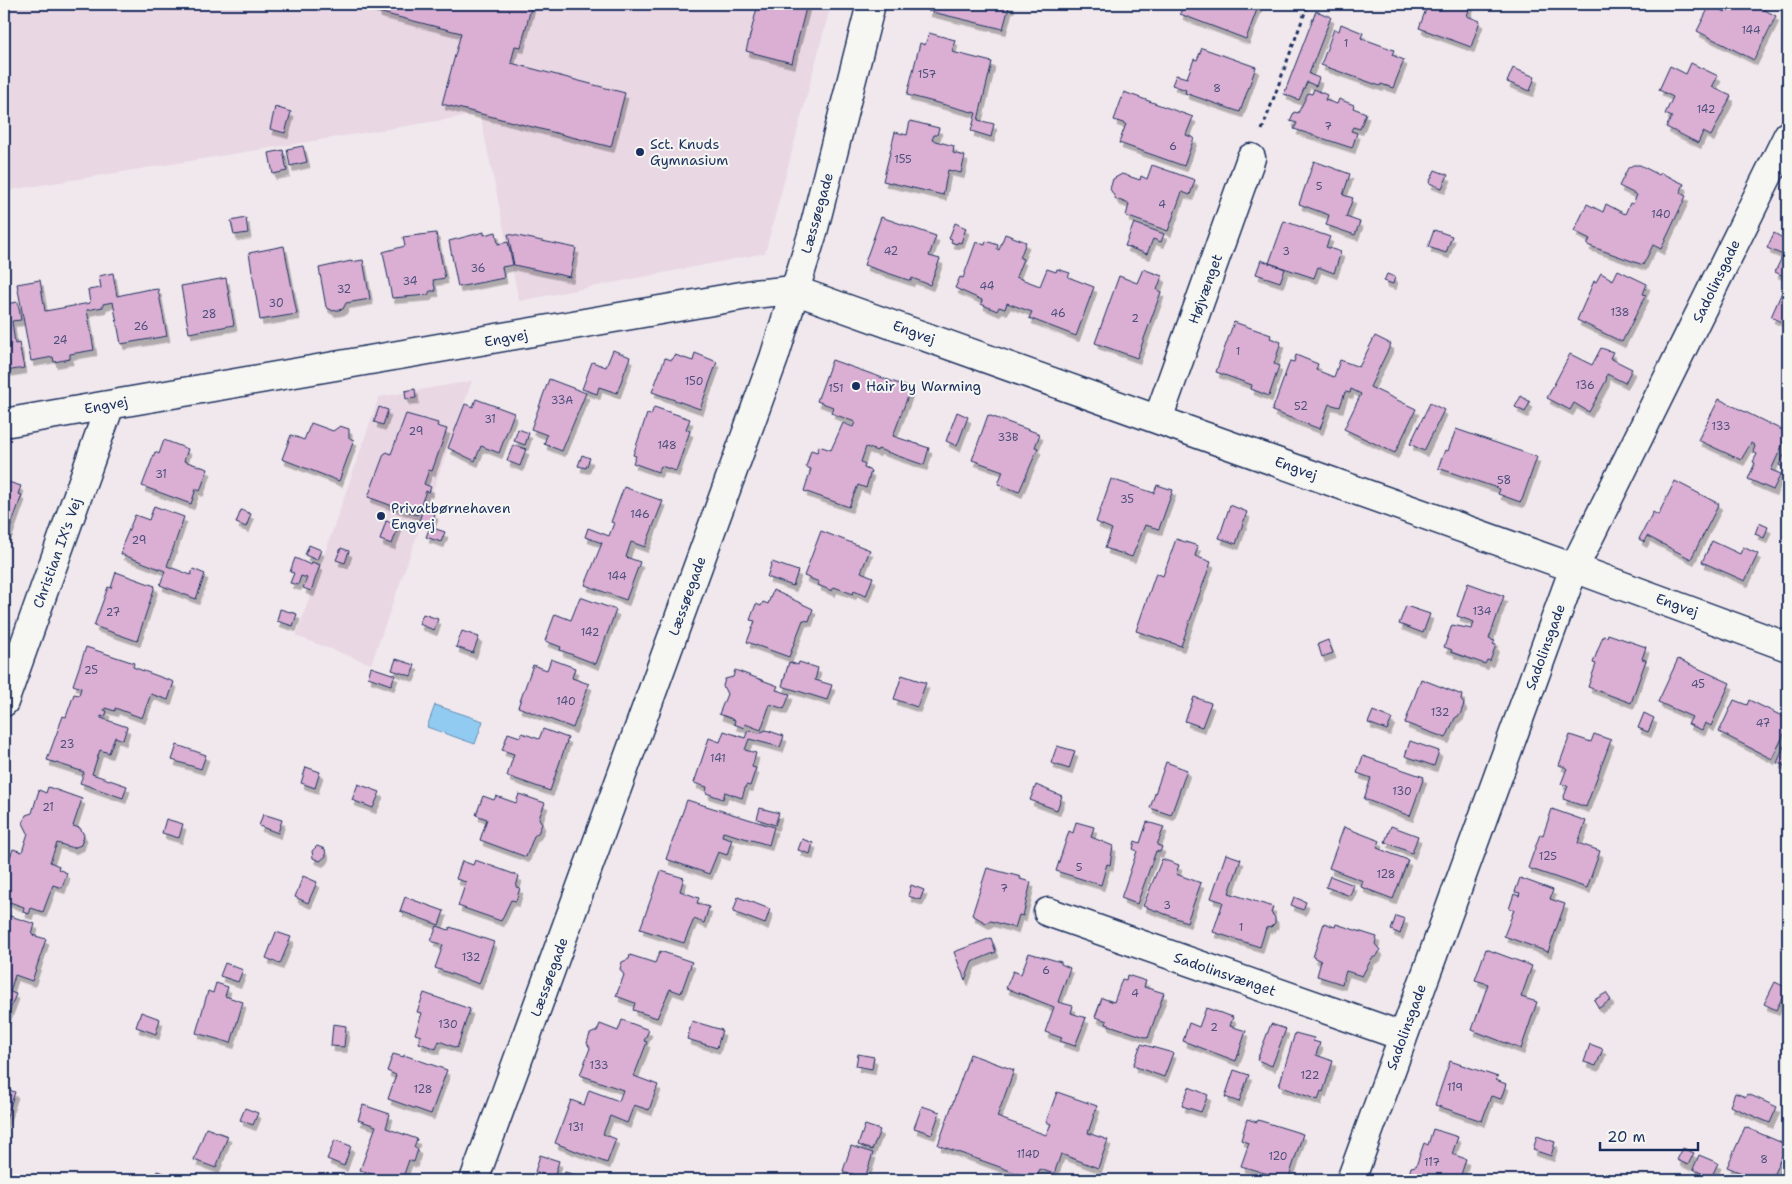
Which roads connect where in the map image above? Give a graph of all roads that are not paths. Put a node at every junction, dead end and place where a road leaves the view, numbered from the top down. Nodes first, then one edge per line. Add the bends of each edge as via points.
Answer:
1 (871, 4) edge
2 (1788, 135) edge
3 (1251, 158) road end
4 (794, 290) junction
5 (110, 405) junction
6 (1158, 419) junction
7 (4, 423) edge
8 (1574, 568) junction
9 (1788, 647) edge
10 (4, 702) edge
11 (1048, 912) dead end
12 (1402, 1036) junction
13 (474, 1180) edge
14 (1351, 1180) edge

1 - 4 street, Læssøegade via 813,232
2 - 8 street, Sadolinsgade
3 - 6 street, Højvænget
4 - 5 street, Engvej via 753,294
4 - 6 street, Engvej
4 - 13 street, Læssøegade via 774,358
5 - 7 street, Engvej
5 - 10 street, Christian IX's Vej
6 - 8 street, Engvej
8 - 9 street, Engvej
8 - 12 street, Sadolinsgade
11 - 12 street, Sadolinsvænget
12 - 14 street, Sadolinsgade

